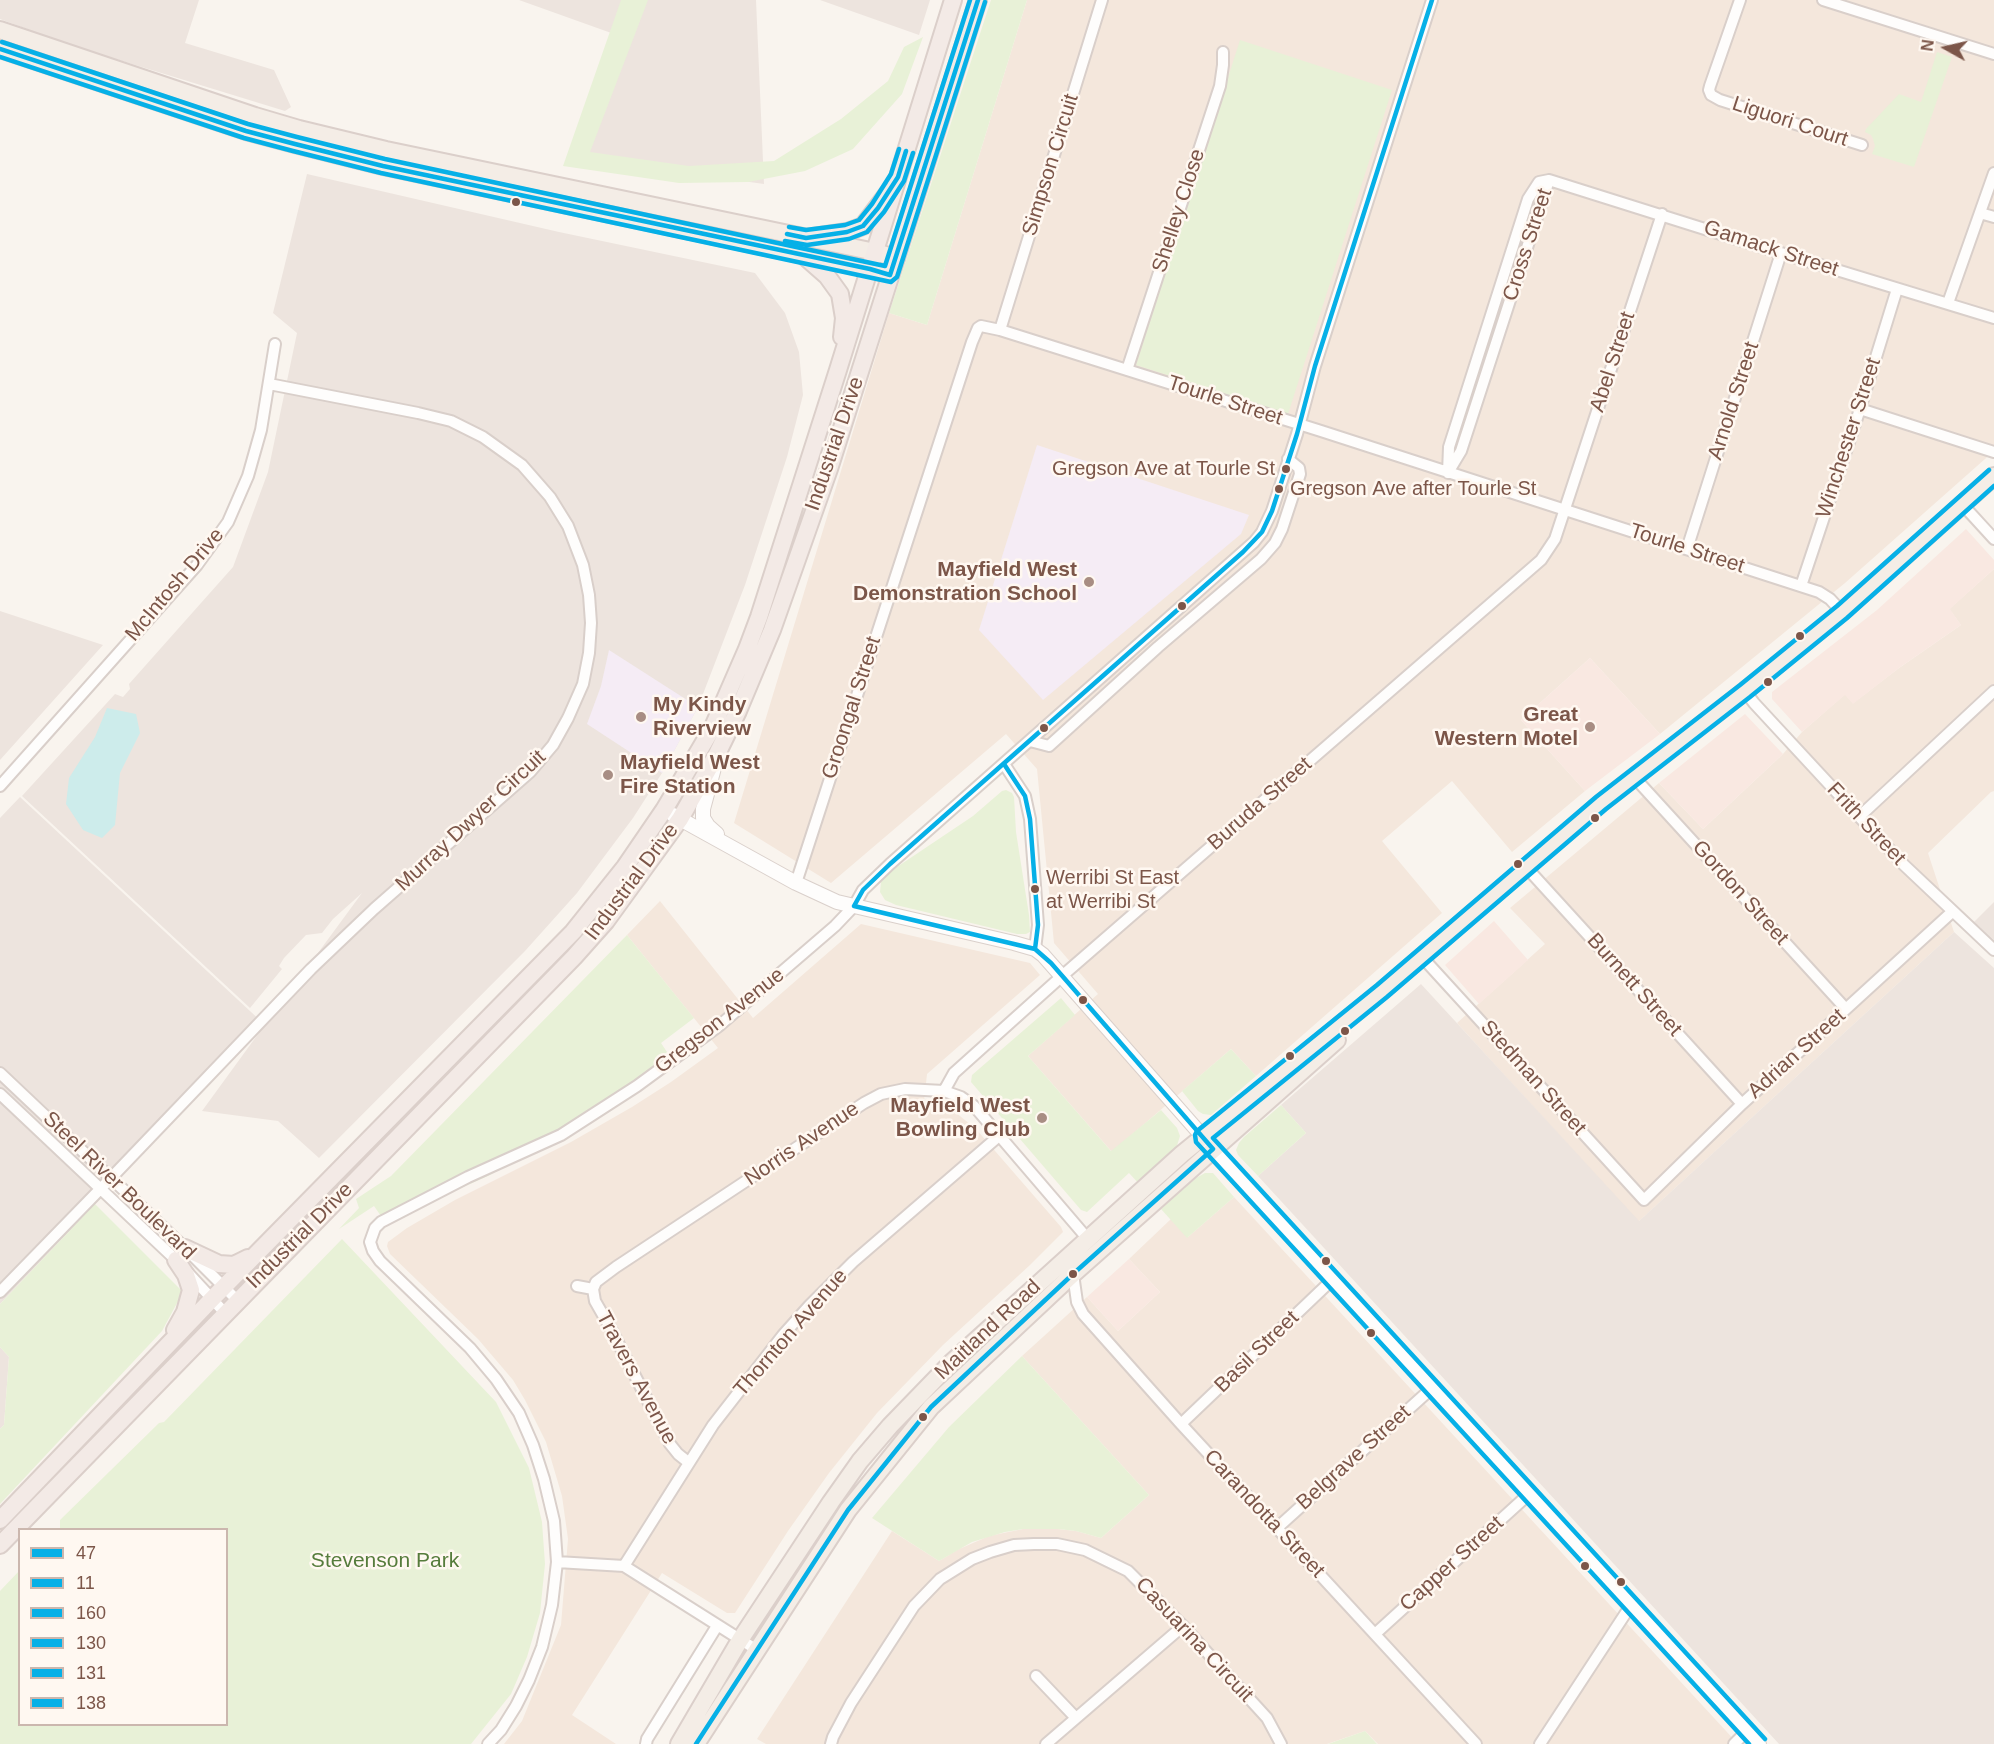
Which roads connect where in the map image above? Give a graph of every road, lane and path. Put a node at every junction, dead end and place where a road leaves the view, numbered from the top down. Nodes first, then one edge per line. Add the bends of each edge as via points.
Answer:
1 (953, 0) edge
2 (978, 0) edge
3 (1102, 0) edge
4 (1432, 0) edge
5 (1740, 0) edge
6 (1823, 0) edge
7 (0, 30) edge
8 (0, 49) edge
9 (1223, 52) dead end
10 (1994, 54) edge
11 (1862, 145) dead end
12 (1994, 173) edge
13 (898, 177) junction
14 (1549, 180) joint
15 (1980, 213) junction
16 (1662, 214) junction
17 (1994, 217) edge
18 (804, 246) junction
19 (875, 252) junction
20 (1781, 253) junction
21 (896, 258) junction
22 (870, 269) junction
23 (890, 275) junction
24 (1897, 289) junction
25 (1948, 303) junction
26 (1994, 318) edge
27 (978, 328) joint
28 (1000, 330) junction
29 (275, 344) dead end
30 (838, 370) junction
31 (1128, 370) junction
32 (269, 384) junction
33 (1860, 409) junction
34 (1299, 424) junction
35 (1994, 452) edge
36 (1288, 459) junction
37 (1448, 473) junction
38 (1994, 476) edge
39 (1962, 504) junction
40 (1564, 510) junction
41 (1994, 539) edge
42 (1687, 549) junction
43 (1801, 586) junction
44 (1842, 612) junction
45 (1745, 691) junction
46 (1994, 691) edge
47 (1030, 741) junction
48 (717, 754) junction
49 (1004, 764) junction
50 (1634, 777) junction
51 (0, 786) edge
52 (664, 810) junction
53 (1860, 816) junction
54 (680, 819) junction
55 (739, 850) junction
56 (1526, 867) junction
57 (795, 883) junction
58 (854, 906) junction
59 (1952, 912) junction
60 (1035, 949) junction
61 (1994, 950) edge
62 (1422, 957) junction
63 (1062, 976) junction
64 (1846, 1009) junction
65 (0, 1073) edge
66 (944, 1090) junction
67 (0, 1094) edge
68 (1742, 1104) junction
69 (999, 1136) junction
70 (1208, 1143) junction
71 (111, 1178) junction
72 (101, 1189) junction
73 (1644, 1200) joint
74 (1087, 1238) junction
75 (263, 1247) junction
76 (181, 1254) junction
77 (1073, 1274) junction
78 (1333, 1279) junction
79 (224, 1287) junction
80 (577, 1287) dead end
81 (593, 1289) junction
82 (0, 1292) edge
83 (212, 1299) junction
84 (237, 1300) junction
85 (225, 1313) junction
86 (138, 1378) junction
87 (1431, 1388) junction
88 (1181, 1424) junction
89 (688, 1462) junction
90 (1529, 1494) junction
91 (0, 1520) edge
92 (1277, 1528) junction
93 (0, 1545) edge
94 (557, 1562) junction
95 (624, 1566) junction
96 (1631, 1605) junction
97 (717, 1626) junction
98 (1183, 1626) junction
99 (1375, 1634) junction
100 (740, 1640) junction
101 (757, 1650) junction
102 (1036, 1676) dead end
103 (1076, 1718) junction
104 (1747, 1731) junction
105 (488, 1744) edge
106 (646, 1744) edge
107 (679, 1744) edge
108 (696, 1744) edge
109 (831, 1744) edge
110 (1046, 1744) edge
111 (1281, 1744) edge
112 (1476, 1744) edge
113 (1540, 1744) edge
114 (1734, 1744) edge
115 (1759, 1744) edge

1 - 13 highway, Industrial Drive
2 - 21 highway, Industrial Drive
3 - 28 street, Simpson Circuit
4 - 34 street, Gregson Avenue
5 - 11 street, Liguori Court via 1710,86 1711,95
6 - 10 street
7 - 18 main road via 299,129
8 - 18 main road via 246,130 383,166
9 - 31 street, Shelley Close via 1220,86
12 - 15 street
13 - 18 highway via 863,226
13 - 19 highway, Industrial Drive
14 - 16 street, Gamack Street
14 - 37 street, Cross Street via 1461,451
15 - 17 street
15 - 25 street
16 - 20 street, Gamack Street
16 - 40 street, Abel Street
18 - 19 main road
18 - 22 main road
18 - 30 highway via 840,294 844,318
19 - 21 main road
19 - 22 highway, Industrial Drive
20 - 24 street, Gamack Street
20 - 42 street, Arnold Street
21 - 23 highway, Industrial Drive
22 - 23 main road
22 - 30 highway, Industrial Drive
23 - 48 highway, Industrial Drive via 829,469 772,630
24 - 25 street, Gamack Street
24 - 33 street, Winchester Street
25 - 26 street, Gamack Street
27 - 28 street, Tourle Street
27 - 57 street, Groongal Street
28 - 31 street, Tourle Street
29 - 32 street, McIntosh Drive
30 - 52 highway, Industrial Drive via 747,649 713,727
31 - 34 street, Tourle Street
32 - 51 street, McIntosh Drive via 248,476 228,522 197,565
32 - 71 street, Murray Dwyer Circuit via 451,421 483,436 522,465 550,497 568,526 583,565 591,614 589,653 568,718 553,745 530,772 311,969
33 - 35 street
33 - 43 street, Winchester Street
34 - 36 street, Gregson Avenue
34 - 37 street, Tourle Street
36 - 47 street, Gregson Avenue via 1267,523 1254,542
36 - 47 street via 1300,474 1282,529 1261,559 1049,746
37 - 40 street, Tourle Street
38 - 39 main road, Maitland Road
39 - 41 street
39 - 44 main road, Maitland Road
40 - 42 street, Tourle Street
40 - 63 street, Buruda Street via 1554,539 1541,560
42 - 43 street, Tourle Street
43 - 44 street, Tourle Street via 1825,594
44 - 45 main road, Maitland Road
45 - 50 main road, Maitland Road
45 - 53 street, Frith Street
46 - 53 street
47 - 49 street, Gregson Avenue
48 - 54 highway, Industrial Drive
48 - 55 main road via 703,818
49 - 58 street, Gregson Avenue via 890,864 863,890
49 - 60 street via 1025,796 1030,819 1038,925
50 - 56 main road, Maitland Road
50 - 64 street, Gordon Street
52 - 54 main road
52 - 75 highway, Industrial Drive via 573,932
53 - 59 street, Frith Street
54 - 55 main road
54 - 84 highway, Industrial Drive via 606,921 574,957
55 - 57 main road
56 - 62 main road, Maitland Road
56 - 68 street, Burnett Street
57 - 58 main road
58 - 60 main road
58 - 94 street, Gregson Avenue via 720,1026 637,1086 561,1135 468,1177 375,1228 370,1242 380,1261 477,1356 519,1413 544,1479 554,1521
59 - 61 street, Frith Street
59 - 64 street, Adrian Street
60 - 63 main road
62 - 70 main road, Maitland Road via 1382,991 1334,1043
62 - 73 street, Stedman Street
63 - 66 street, Buruda Street via 954,1073
63 - 70 main road
64 - 68 street, Adrian Street
65 - 71 street, Steel River Boulevard
66 - 69 street, Norris Avenue via 974,1106
66 - 81 street, Norris Avenue via 905,1089 881,1094 864,1103 616,1267
67 - 72 street, Steel River Boulevard
68 - 73 street, Adrian Street
69 - 74 street, Norris Avenue
69 - 89 street, Thornton Avenue via 853,1262 809,1306 745,1382
70 - 74 main road, Maitland Road
70 - 77 main road, Maitland Road
70 - 78 main road
71 - 72 street, Murray Dwyer Circuit
71 - 76 street, Steel River Boulevard
72 - 76 street, Steel River Boulevard
72 - 82 street, Murray Dwyer Circuit
74 - 100 main road, Maitland Road via 951,1363 890,1426 831,1502
75 - 76 highway via 243,1262 228,1265
75 - 79 highway, Industrial Drive
76 - 79 street, Steel River Boulevard
76 - 83 street, Steel River Boulevard
76 - 86 highway via 191,1290 189,1302 179,1324
77 - 88 street, Carandotta Street via 1083,1314
77 - 101 main road, Maitland Road via 931,1407 848,1510
78 - 87 main road
78 - 88 street, Basil Street
79 - 83 highway, Industrial Drive
79 - 84 street, Steel River Boulevard
80 - 81 street
81 - 89 street, Travers Avenue via 594,1301 670,1444
83 - 85 street, Steel River Boulevard
83 - 86 highway, Industrial Drive
84 - 85 highway, Industrial Drive
85 - 93 highway, Industrial Drive
86 - 91 highway, Industrial Drive
87 - 90 main road
87 - 92 street, Belgrave Street
88 - 92 street, Carandotta Street
89 - 95 street, Thornton Avenue
90 - 96 main road
90 - 99 street, Capper Street
92 - 99 street, Carandotta Street
94 - 95 street
94 - 105 street via 542,1647 516,1706
95 - 97 street
96 - 104 main road
96 - 113 street
97 - 100 street
97 - 106 street
98 - 103 street
98 - 109 street, Casuarina Circuit via 1128,1571 1085,1550 1034,1544 990,1551 940,1579 914,1606 851,1703
98 - 111 street, Casuarina Circuit via 1267,1718
99 - 112 street, Carandotta Street
100 - 101 street
100 - 107 main road, Maitland Road
101 - 108 main road, Maitland Road
102 - 103 street
103 - 110 street
104 - 114 street
104 - 115 main road

